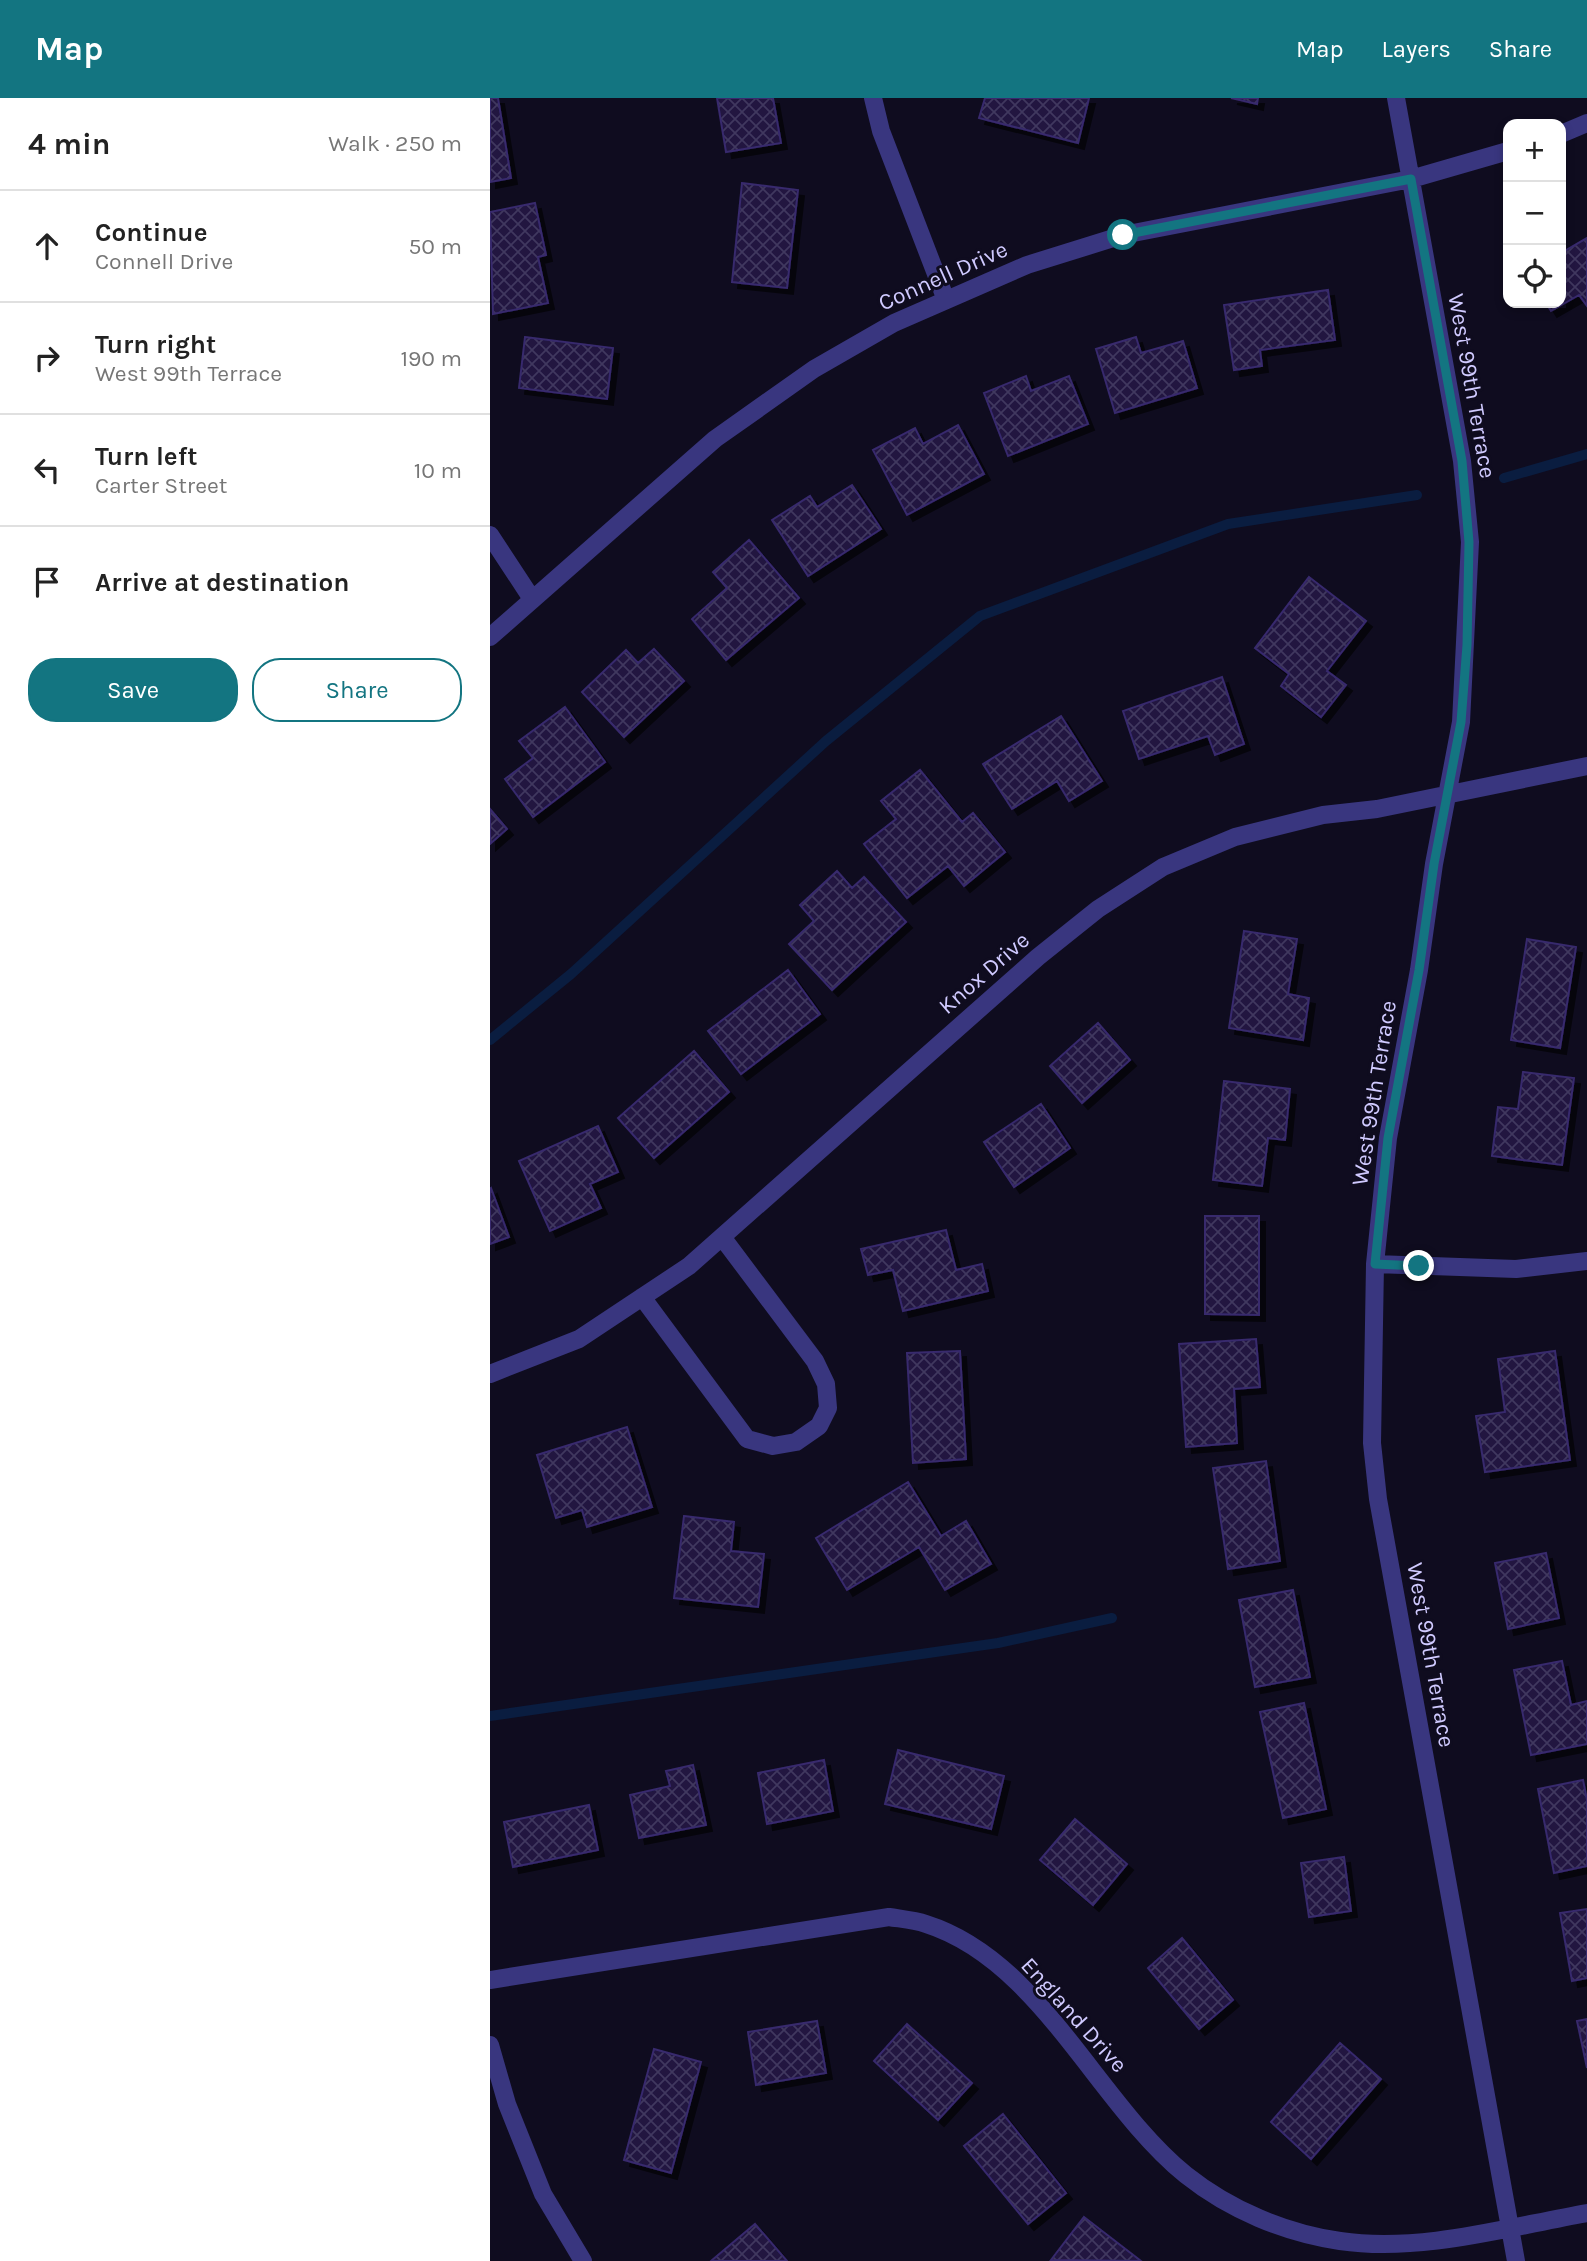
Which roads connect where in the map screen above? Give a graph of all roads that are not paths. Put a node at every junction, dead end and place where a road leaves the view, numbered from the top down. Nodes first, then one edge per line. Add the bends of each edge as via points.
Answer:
1 (873, 98) edge
2 (1396, 98) edge
3 (1587, 123) edge
4 (1566, 132) edge
5 (1503, 152) edge
6 (1411, 179) junction
7 (946, 300) junction
8 (490, 535) edge
9 (532, 599) junction
10 (490, 637) edge
11 (1587, 766) edge
12 (1448, 795) junction
13 (722, 1237) junction
14 (1587, 1262) edge
15 (1375, 1264) junction
16 (642, 1297) junction
17 (490, 1374) edge
18 (490, 1980) edge
19 (490, 2045) edge
20 (1587, 2213) edge
21 (1510, 2227) junction
22 (583, 2261) edge
23 (1516, 2261) edge

1 - 7 street via 881,131
2 - 6 street, West 99th Terrace
3 - 4 street
5 - 6 street, Connell Drive
6 - 7 street, Connell Drive via 1123,235 1027,265
6 - 12 street, West 99th Terrace via 1462,461 1469,542 1461,722
7 - 9 street, Connell Drive via 894,323 814,369 715,439
8 - 9 street
9 - 10 street, Connell Drive
11 - 12 street, Knox Drive
12 - 13 street, Knox Drive via 1323,816 1235,837 1163,867 1098,909 1038,957
12 - 15 street, West 99th Terrace via 1388,1138
13 - 16 street, Knox Drive
13 - 16 street via 815,1361 826,1384 828,1408 819,1426 796,1442 774,1446 747,1438
14 - 15 street via 1516,1269
15 - 21 street, West 99th Terrace via 1373,1443 1378,1499
16 - 17 street, Knox Drive via 579,1339
18 - 21 street, England Drive via 889,1917 926,1924 970,1945 1009,1975 1148,2137 1185,2174 1231,2206 1287,2229 1341,2242 1396,2244
19 - 22 street via 507,2104 543,2194
20 - 21 street, England Drive
21 - 23 street, West 99th Terrace

